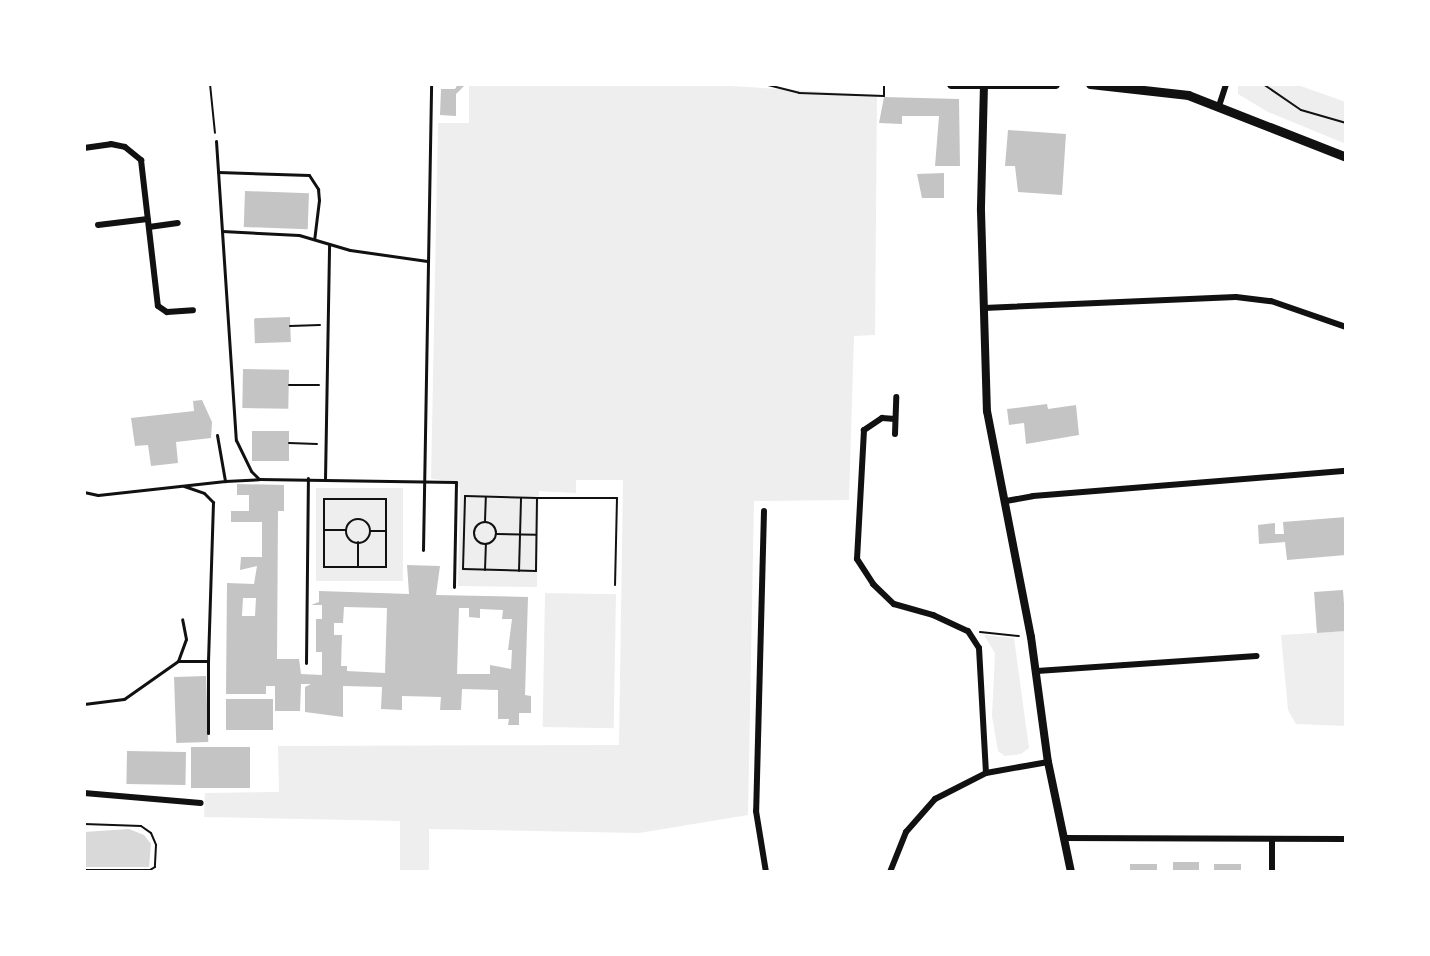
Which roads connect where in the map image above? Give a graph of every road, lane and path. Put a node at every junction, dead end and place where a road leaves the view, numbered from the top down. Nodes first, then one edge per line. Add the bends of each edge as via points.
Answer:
1 (210, 84) edge
2 (431, 84) edge
3 (764, 84) edge
4 (884, 84) edge
5 (951, 84) edge
6 (1055, 84) edge
7 (1090, 84) edge
8 (1226, 84) edge
9 (1263, 84) edge
10 (984, 85) edge
11 (1219, 106) junction
12 (1346, 123) edge
13 (216, 141) joint
14 (84, 148) edge
15 (1346, 157) edge
16 (218, 172) junction
17 (148, 219) junction
18 (178, 224) dead end
19 (98, 225) dead end
20 (149, 227) junction
21 (222, 231) junction
22 (314, 239) junction
23 (329, 244) junction
24 (427, 261) junction
25 (984, 308) junction
26 (194, 310) dead end
27 (328, 325) junction
28 (290, 326) dead end
29 (1346, 327) edge
30 (289, 385) dead end
31 (327, 385) junction
32 (896, 397) dead end
33 (895, 419) junction
34 (895, 434) dead end
35 (218, 435) dead end
36 (289, 443) dead end
37 (326, 444) junction
38 (1346, 471) edge
39 (308, 478) junction
40 (259, 479) junction
41 (325, 479) junction
42 (225, 481) junction
43 (422, 482) junction
44 (184, 486) junction
45 (84, 492) edge
46 (486, 497) junction
47 (521, 498) junction
48 (537, 498) junction
49 (1006, 501) junction
50 (764, 511) dead end
51 (485, 521) junction
52 (324, 530) junction
53 (346, 530) junction
54 (370, 531) junction
55 (386, 531) junction
56 (464, 533) junction
57 (474, 533) junction
58 (496, 534) junction
59 (520, 534) junction
60 (536, 535) junction
61 (358, 542) junction
62 (486, 544) junction
63 (423, 550) dead end
64 (358, 567) junction
65 (485, 570) junction
66 (519, 571) junction
67 (615, 585) dead end
68 (454, 587) dead end
69 (182, 619) dead end
70 (968, 631) junction
71 (1031, 637) junction
72 (1256, 656) dead end
73 (208, 660) junction
74 (178, 661) junction
75 (306, 663) dead end
76 (1037, 671) junction
77 (84, 704) edge
78 (208, 733) dead end
79 (1048, 762) junction
80 (986, 773) junction
81 (84, 793) edge
82 (201, 802) dead end
83 (84, 824) edge
84 (1063, 838) junction
85 (1346, 839) edge
86 (1272, 841) junction
87 (84, 870) edge
88 (766, 872) edge
89 (890, 872) edge
90 (1065, 872) edge
91 (1071, 872) edge
92 (1272, 872) edge

1 - 13 path
2 - 24 lane
3 - 4 path via 799,93 884,96
5 - 10 main road
6 - 10 main road
7 - 11 main road via 1165,90
8 - 11 street
9 - 12 path via 1301,110
10 - 25 street
11 - 15 main road
13 - 16 lane
14 - 17 street via 111,144 125,147 141,160
16 - 21 lane
16 - 22 lane via 309,175 318,189 319,200
17 - 19 street
17 - 20 street
18 - 20 street
20 - 26 street via 158,306 167,312
21 - 22 lane via 283,233
21 - 40 lane via 236,440
22 - 23 lane
23 - 24 lane
23 - 27 lane
24 - 43 lane
25 - 29 street via 1236,297 1271,301
25 - 49 street via 987,411
27 - 28 path
27 - 31 lane
30 - 31 path
31 - 37 lane
32 - 33 street
33 - 34 street
33 - 70 street via 876,420 864,430 857,559 873,584 894,604 933,615
35 - 42 lane
36 - 37 path
37 - 41 lane
38 - 49 street
39 - 40 lane
39 - 41 lane
39 - 75 lane
40 - 42 lane
41 - 43 lane
42 - 44 lane
43 - 63 lane
43 - 68 lane via 456,482
44 - 45 lane via 98,495
44 - 73 lane via 204,493 213,502
46 - 47 path
46 - 51 path
46 - 56 path via 465,496
47 - 48 path
47 - 59 path
48 - 60 path
48 - 67 path via 616,498
49 - 71 street
50 - 88 street via 756,811
51 - 57 path via 477,524
51 - 58 path via 493,524
52 - 53 path
52 - 55 path via 324,499 386,499
52 - 64 path via 324,567
53 - 54 path via 351,521 358,519 365,521
53 - 61 path via 349,538
54 - 55 path
54 - 61 path via 367,538
55 - 64 path via 386,567
56 - 57 path
56 - 65 path via 463,569
57 - 62 path via 478,542
58 - 59 path
58 - 62 path
59 - 60 path
59 - 66 path
60 - 66 path via 536,571
61 - 64 path
62 - 65 path
65 - 66 path
69 - 74 lane via 186,639
70 - 71 path
70 - 80 street via 979,648
71 - 76 street
72 - 76 street
73 - 74 lane
73 - 78 lane
74 - 77 lane via 124,699
76 - 79 street
79 - 80 street
79 - 84 street
80 - 89 street via 935,799 906,832
81 - 82 street
83 - 87 path via 141,826 151,833 156,845 155,867 150,870
84 - 86 street
84 - 91 street
85 - 86 street
86 - 92 street
90 - 91 lane

